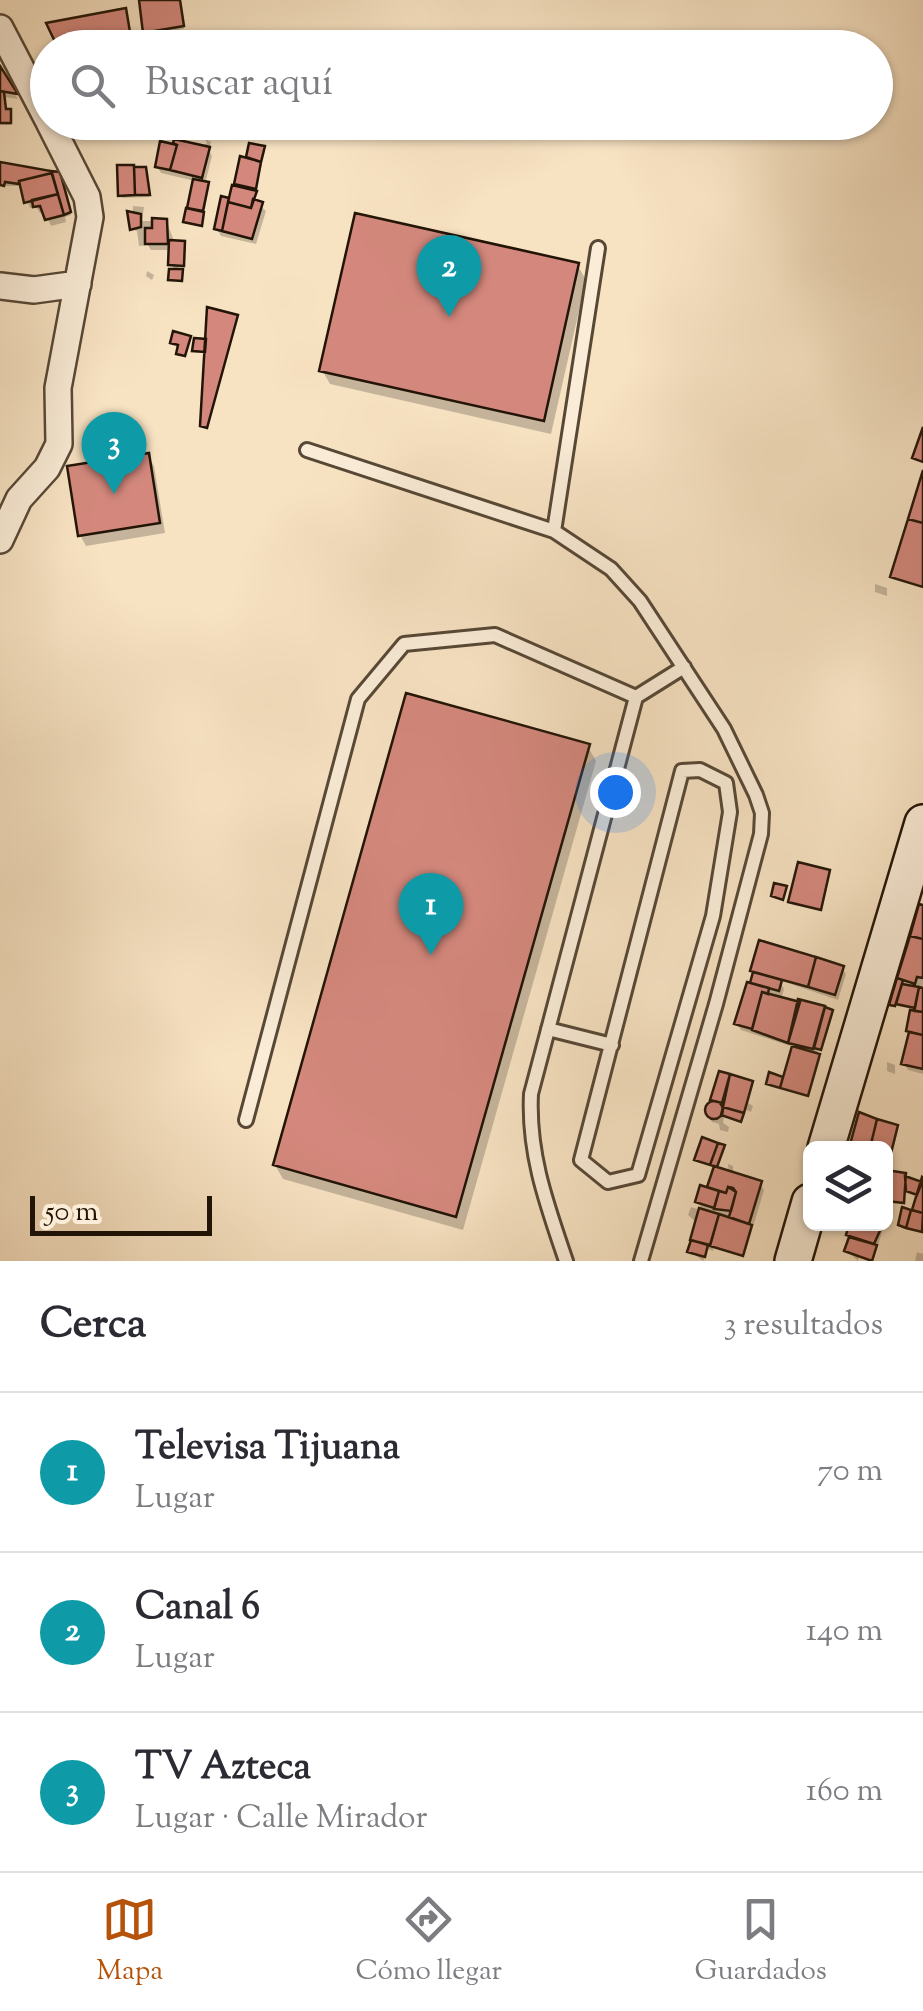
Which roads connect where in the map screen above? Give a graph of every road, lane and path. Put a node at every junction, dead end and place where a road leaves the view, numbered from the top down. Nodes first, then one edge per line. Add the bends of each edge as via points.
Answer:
1 (0, 28) edge
2 (30, 86) edge
3 (58, 140) edge
4 (598, 248) dead end
5 (78, 284) junction
6 (0, 286) edge
7 (307, 450) dead end
8 (554, 531) junction
9 (0, 540) edge
10 (684, 667) junction
11 (636, 697) junction
12 (923, 822) edge
13 (548, 1029) junction
14 (612, 1045) junction
15 (246, 1120) dead end
16 (828, 1141) edge
17 (803, 1226) edge
18 (566, 1261) edge
19 (640, 1261) edge
20 (793, 1261) edge

1 - 2 street
3 - 5 street via 88,197
4 - 8 lane
5 - 6 street
5 - 9 street via 58,388 60,444 19,499
7 - 8 lane
8 - 10 lane via 611,569
10 - 11 lane
10 - 19 lane via 756,795 761,834
11 - 13 lane
11 - 15 lane via 495,635 404,644 358,698
12 - 16 main road
13 - 14 lane
13 - 18 lane via 530,1094 529,1128 539,1183
14 - 14 lane via 581,1160 608,1182 638,1175 713,916 730,812 726,783 700,770 682,770
17 - 20 main road

